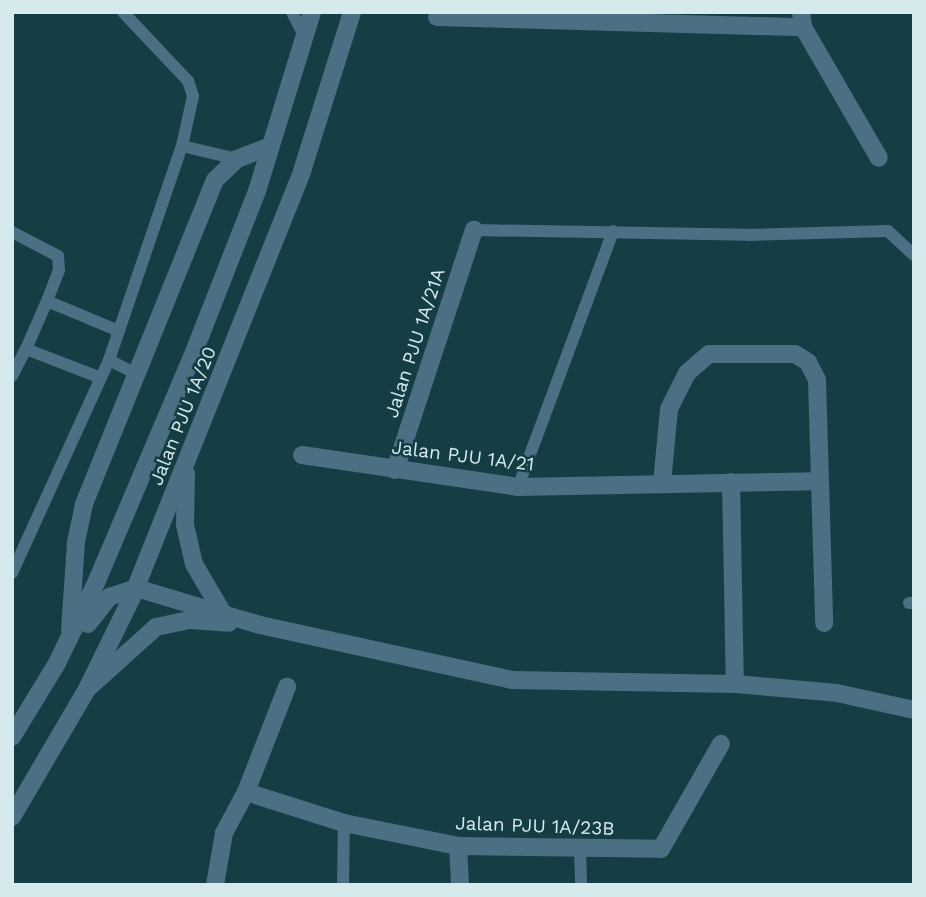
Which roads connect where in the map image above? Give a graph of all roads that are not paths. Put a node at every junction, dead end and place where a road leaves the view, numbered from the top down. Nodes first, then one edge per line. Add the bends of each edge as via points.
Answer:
1 (123, 12) edge
2 (292, 12) edge
3 (312, 12) edge
4 (352, 12) edge
5 (547, 16) edge
6 (437, 17) dead end
7 (802, 19) edge
8 (305, 37) junction
9 (182, 146) junction
10 (269, 147) junction
11 (879, 158) dead end
12 (237, 159) junction
13 (474, 230) joint
14 (613, 231) junction
15 (12, 232) edge
16 (914, 255) edge
17 (47, 301) junction
18 (119, 331) junction
19 (26, 349) junction
20 (109, 360) junction
21 (138, 375) junction
22 (12, 376) edge
23 (101, 378) junction
24 (302, 455) dead end
25 (186, 464) junction
26 (395, 470) junction
27 (817, 481) junction
28 (731, 482) junction
29 (662, 484) junction
30 (518, 487) junction
31 (12, 573) edge
32 (136, 588) junction
33 (222, 612) junction
34 (824, 623) dead end
35 (260, 625) junction
36 (69, 640) junction
37 (56, 665) junction
38 (735, 684) junction
39 (288, 687) dead end
40 (88, 689) junction
41 (914, 710) edge
42 (12, 737) edge
43 (722, 744) dead end
44 (246, 792) junction
45 (12, 817) edge
46 (344, 823) junction
47 (458, 846) junction
48 (580, 851) junction
49 (215, 885) edge
50 (343, 885) edge
51 (460, 885) edge
52 (581, 885) edge

1 - 9 lane via 188,81 192,104
2 - 8 lane
3 - 8 street, Jalan PJU 1A/20
4 - 25 street, Jalan PJU 1A/20 via 302,171
5 - 6 street
5 - 7 street
7 - 11 street
8 - 10 street, Jalan PJU 1A/20
9 - 12 lane
9 - 18 lane
10 - 12 street
10 - 36 street, Jalan PJU 1A/20 via 192,357
12 - 21 street via 215,180
13 - 14 lane
13 - 26 street, Jalan PJU 1A/21A
14 - 16 lane via 748,235 888,231
14 - 30 lane
15 - 17 lane via 58,256 59,270
17 - 18 lane
17 - 19 lane
18 - 20 lane
19 - 22 lane
19 - 23 lane
20 - 21 lane
20 - 23 lane
21 - 36 street via 84,504 76,542
23 - 31 lane
24 - 26 street, Jalan PJU 1A/21
25 - 32 street, Jalan PJU 1A/20
25 - 33 street via 185,525 194,564
26 - 30 street, Jalan PJU 1A/21
27 - 28 street, Jalan PJU 1A/21
27 - 29 street via 817,380 807,362 795,354 745,353 709,354 687,373 669,409
27 - 34 street
28 - 29 street, Jalan PJU 1A/21
28 - 38 street
29 - 30 street, Jalan PJU 1A/21
32 - 33 street
32 - 37 street via 116,592 99,605 69,661
32 - 40 street, Jalan PJU 1A/20
33 - 35 street
35 - 38 street via 512,680
35 - 40 street via 190,620 156,627
36 - 37 street, Jalan PJU 1A/20
37 - 42 street, Jalan PJU 1A/20
38 - 41 street via 837,693
39 - 44 street
40 - 45 street, Jalan PJU 1A/20
43 - 48 street, Jalan PJU 1A/23B via 661,849
44 - 46 street, Jalan PJU 1A/23B
44 - 49 street via 224,833
46 - 47 street, Jalan PJU 1A/23B
46 - 50 lane
47 - 48 street, Jalan PJU 1A/23B
47 - 51 street
48 - 52 lane

